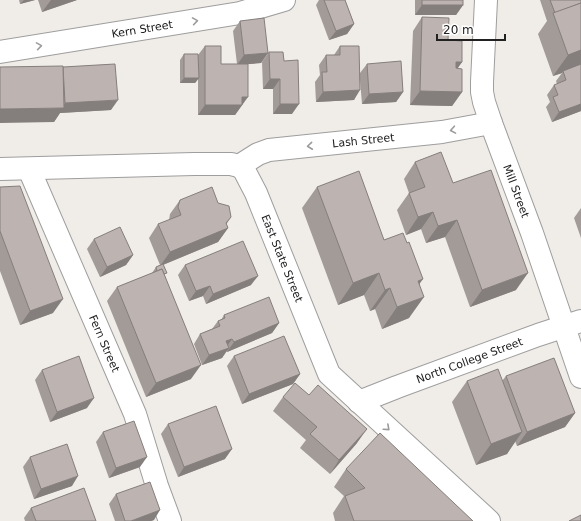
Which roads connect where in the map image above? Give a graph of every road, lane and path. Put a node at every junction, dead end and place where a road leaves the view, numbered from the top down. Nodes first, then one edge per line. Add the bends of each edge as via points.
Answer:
1 (284, 0) edge
2 (486, 0) edge
3 (0, 52) edge
4 (491, 123) junction
5 (239, 166) junction
6 (0, 169) edge
7 (29, 169) junction
8 (572, 324) edge
9 (581, 377) edge
10 (359, 402) junction
11 (170, 521) edge
12 (490, 521) edge

3 -> 1 street, Kern Street via 240,14
2 - 4 street, Mill Street via 482,92
4 -> 5 street, Lash Street via 442,132 269,150
4 - 8 street, Mill Street via 532,233
5 - 7 street via 194,164
5 - 10 street, East State Street via 244,170 256,193 329,374
6 - 7 street
7 - 11 street, Fern Street via 135,414
8 - 9 street, Mill Street
8 - 10 street, North College Street
10 -> 12 street, East State Street

